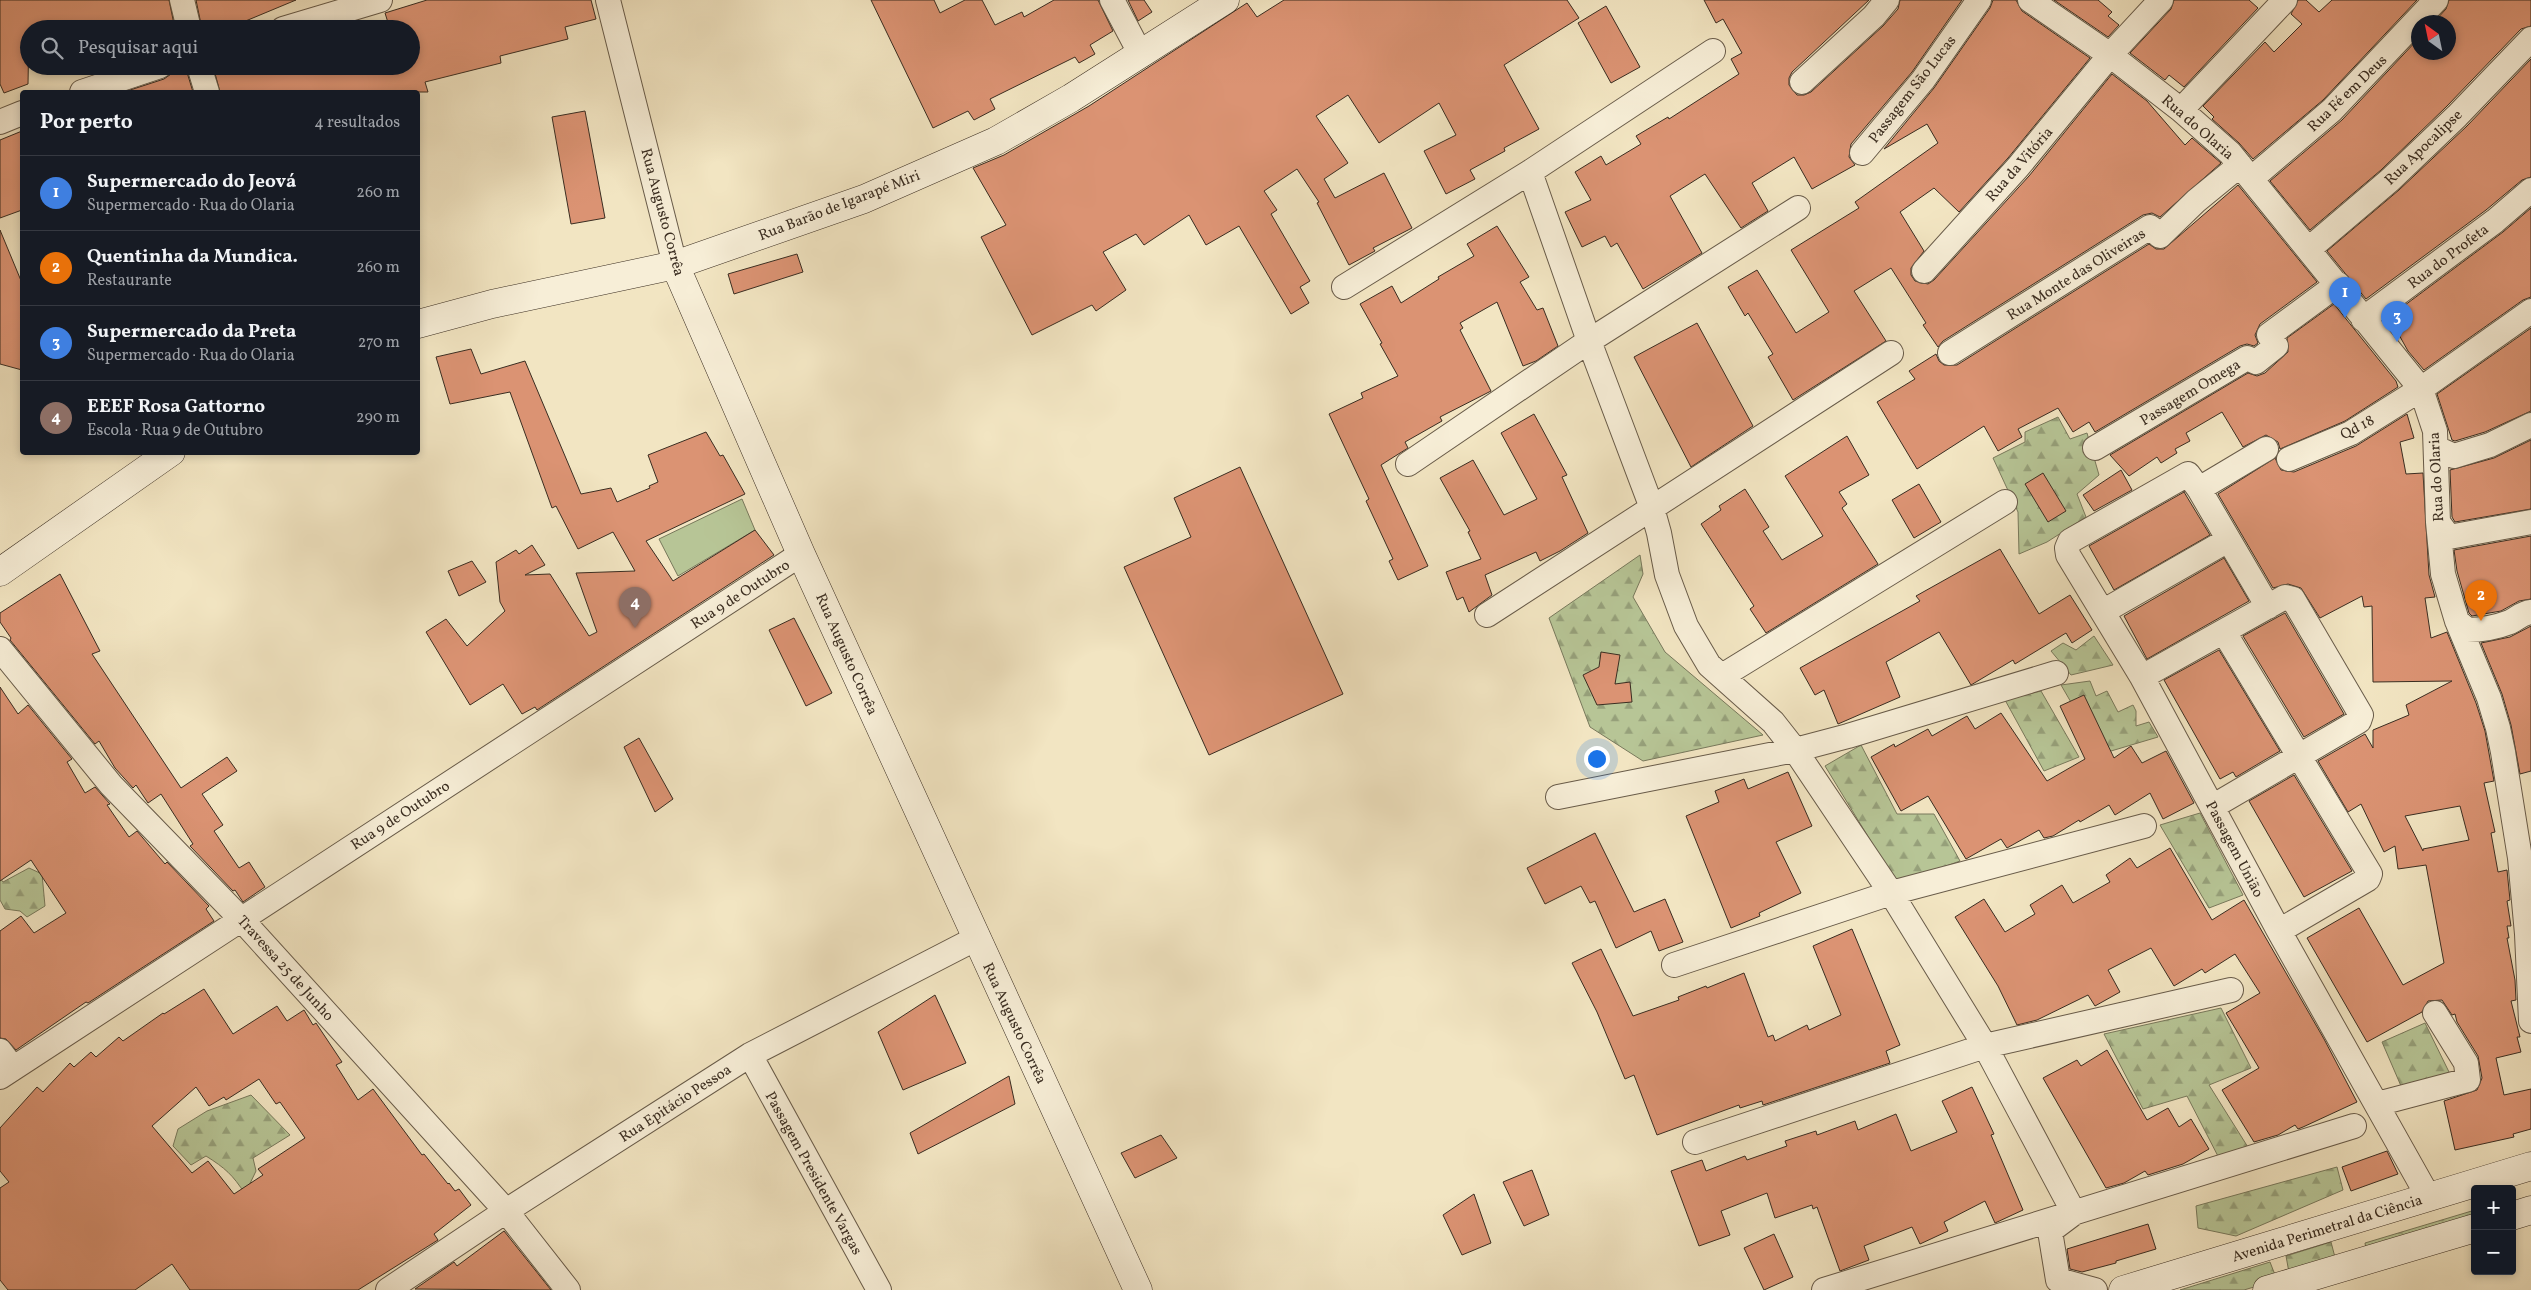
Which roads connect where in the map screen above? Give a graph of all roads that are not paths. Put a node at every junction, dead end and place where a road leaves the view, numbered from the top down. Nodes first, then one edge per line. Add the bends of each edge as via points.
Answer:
1 (182, 0) edge
2 (380, 0) edge
3 (608, 0) edge
4 (1112, 0) edge
5 (1226, 0) edge
6 (1887, 0) edge
7 (1979, 0) edge
8 (2030, 0) edge
9 (2161, 0) edge
10 (2285, 0) edge
11 (2436, 0) edge
12 (187, 20) edge
13 (313, 20) edge
14 (2531, 39) edge
15 (1713, 51) dead end
16 (1141, 55) junction
17 (2110, 55) junction
18 (133, 75) edge
19 (201, 75) edge
20 (1802, 82) dead end
21 (88, 90) edge
22 (206, 90) edge
23 (2181, 110) junction
24 (20, 114) edge
25 (0, 122) edge
26 (1862, 153) dead end
27 (1530, 172) junction
28 (2246, 172) junction
29 (2531, 190) edge
30 (1798, 208) dead end
31 (2309, 250) junction
32 (674, 265) junction
33 (1924, 271) dead end
34 (2338, 284) junction
35 (1344, 287) dead end
36 (2531, 311) edge
37 (2362, 319) junction
38 (420, 323) edge
39 (1589, 341) junction
40 (1891, 353) dead end
41 (1950, 353) dead end
42 (2421, 389) junction
43 (2531, 425) edge
44 (2095, 448) dead end
45 (2436, 448) junction
46 (2266, 450) dead end
47 (167, 455) edge
48 (2289, 459) dead end
49 (1408, 464) dead end
50 (2199, 489) junction
51 (2005, 502) dead end
52 (1652, 508) junction
53 (2438, 522) junction
54 (2531, 522) edge
55 (2228, 540) junction
56 (801, 554) junction
57 (0, 572) edge
58 (2268, 607) junction
59 (2104, 610) junction
60 (2531, 612) edge
61 (1487, 615) dead end
62 (2457, 621) junction
63 (2224, 632) junction
64 (0, 649) edge
65 (2056, 673) dead end
66 (1722, 676) junction
67 (2142, 676) junction
68 (1795, 750) junction
69 (2301, 757) junction
70 (2508, 789) junction
71 (1558, 797) dead end
72 (2531, 802) edge
73 (2212, 807) junction
74 (2144, 826) dead end
75 (2526, 857) edge
76 (1891, 893) junction
77 (2528, 902) edge
78 (241, 919) junction
79 (2279, 931) junction
80 (2529, 937) edge
81 (975, 939) junction
82 (1674, 965) dead end
83 (2231, 990) dead end
84 (2435, 1013) dead end
85 (2531, 1020) edge
86 (1985, 1046) junction
87 (750, 1055) junction
88 (4, 1065) edge
89 (2378, 1104) junction
90 (2354, 1126) dead end
91 (1695, 1142) dead end
92 (2531, 1166) edge
93 (2429, 1198) junction
94 (506, 1210) junction
95 (2531, 1210) edge
96 (2074, 1213) junction
97 (2516, 1215) edge
98 (2334, 1227) junction
99 (2471, 1229) edge
100 (2348, 1267) junction
101 (388, 1290) edge
102 (568, 1290) edge
103 (879, 1290) edge
104 (1138, 1290) edge
105 (1824, 1290) edge
106 (2095, 1290) edge
107 (2123, 1290) edge
108 (2267, 1290) edge

1 - 12 street
2 - 13 street
3 - 32 street, Rua Augusto Corrêa
4 - 16 street
5 - 16 main road, Rua Barão de Igarapé Miri
6 - 20 street
7 - 26 street, Passagem São Lucas via 1924,80
8 - 17 street, Rua do Olaria
9 - 17 street, Rua da Vitória
10 - 23 street
11 - 28 street, Rua Fé em Deus via 2332,110
14 - 31 street, Rua Apocalipse via 2390,180
15 - 27 street
16 - 32 main road, Rua Barão de Igarapé Miri via 996,141 953,161 864,199
17 - 23 street, Rua do Olaria
17 - 33 street, Rua da Vitória via 2018,167
18 - 21 street
19 - 22 street
23 - 28 street, Rua do Olaria via 2230,153
24 - 25 street
27 - 35 street
27 - 39 street
28 - 31 street, Rua do Olaria
28 - 41 street, Rua Monte das Oliveiras via 2196,201 2160,236 2150,227
29 - 37 street, Rua do Profeta via 2495,221
30 - 39 street
31 - 34 street, Rua do Olaria
32 - 38 main road, Rua Barão de Igarapé Miri via 492,304
32 - 56 main road, Rua Augusto Corrêa
34 - 37 street, Rua do Olaria
34 - 44 street, Passagem Omega via 2269,335 2276,346 2256,362 2247,358
36 - 42 street, Qd 18
37 - 42 street, Rua do Olaria
39 - 49 street
39 - 52 street
40 - 52 street
42 - 45 street, Rua do Olaria via 2435,431
42 - 48 street, Qd 18 via 2351,432
43 - 45 street via 2490,445 2454,456
45 - 53 street, Rua do Olaria
46 - 50 street
47 - 57 main road
50 - 55 street
50 - 59 street, Passagem União via 2192,477 2183,475 2070,541 2068,555
51 - 66 street
52 - 61 street
52 - 66 street via 1667,575 1686,626 1709,665
53 - 54 street via 2449,536
53 - 62 street, Rua do Olaria via 2443,574
55 - 58 street
55 - 59 street
56 - 78 street, Rua 9 de Outubro
56 - 81 main road, Rua Augusto Corrêa
58 - 63 street
58 - 69 street via 2285,597 2293,599 2361,715 2359,721
59 - 67 street, Passagem União
60 - 62 street via 2522,613 2510,622 2476,630 2467,630
62 - 70 street, Rua do Olaria via 2489,698 2498,728
63 - 67 street
63 - 69 street
64 - 78 street, Travessa 25 de Junho via 110,784
65 - 68 street
66 - 68 street via 1773,722
67 - 73 street, Passagem União
68 - 71 street
68 - 76 street
69 - 73 street
69 - 79 street via 2370,874 2368,879
70 - 72 street via 2521,803
70 - 75 street, Rua do Olaria
73 - 79 street, Passagem União
74 - 76 street
75 - 77 street, Rua do Olaria
76 - 82 street
76 - 86 street
77 - 80 street, Rua do Olaria
78 - 88 street, Rua 9 de Outubro
78 - 94 street, Travessa 25 de Junho
79 - 89 street, Passagem União
80 - 85 street, Rua do Olaria
81 - 87 street, Rua Epitácio Pessoa
81 - 104 main road, Rua Augusto Corrêa
83 - 86 street
84 - 89 street via 2466,1063 2468,1080
86 - 91 street
86 - 96 street
87 - 94 street, Rua Epitácio Pessoa
87 - 103 street, Passagem Presidente Vargas
89 - 93 street, Passagem União
90 - 96 street
92 - 93 main road, Avenida Perimetral da Ciência
93 - 98 main road, Avenida Perimetral da Ciência
94 - 101 street, Rua Epitácio Pessoa
94 - 102 street, Travessa 25 de Junho
95 - 97 main road
96 - 105 street
96 - 106 street via 2050,1231 2058,1280
98 - 100 main road
98 - 107 main road, Avenida Perimetral da Ciência
99 - 100 main road
100 - 108 main road

